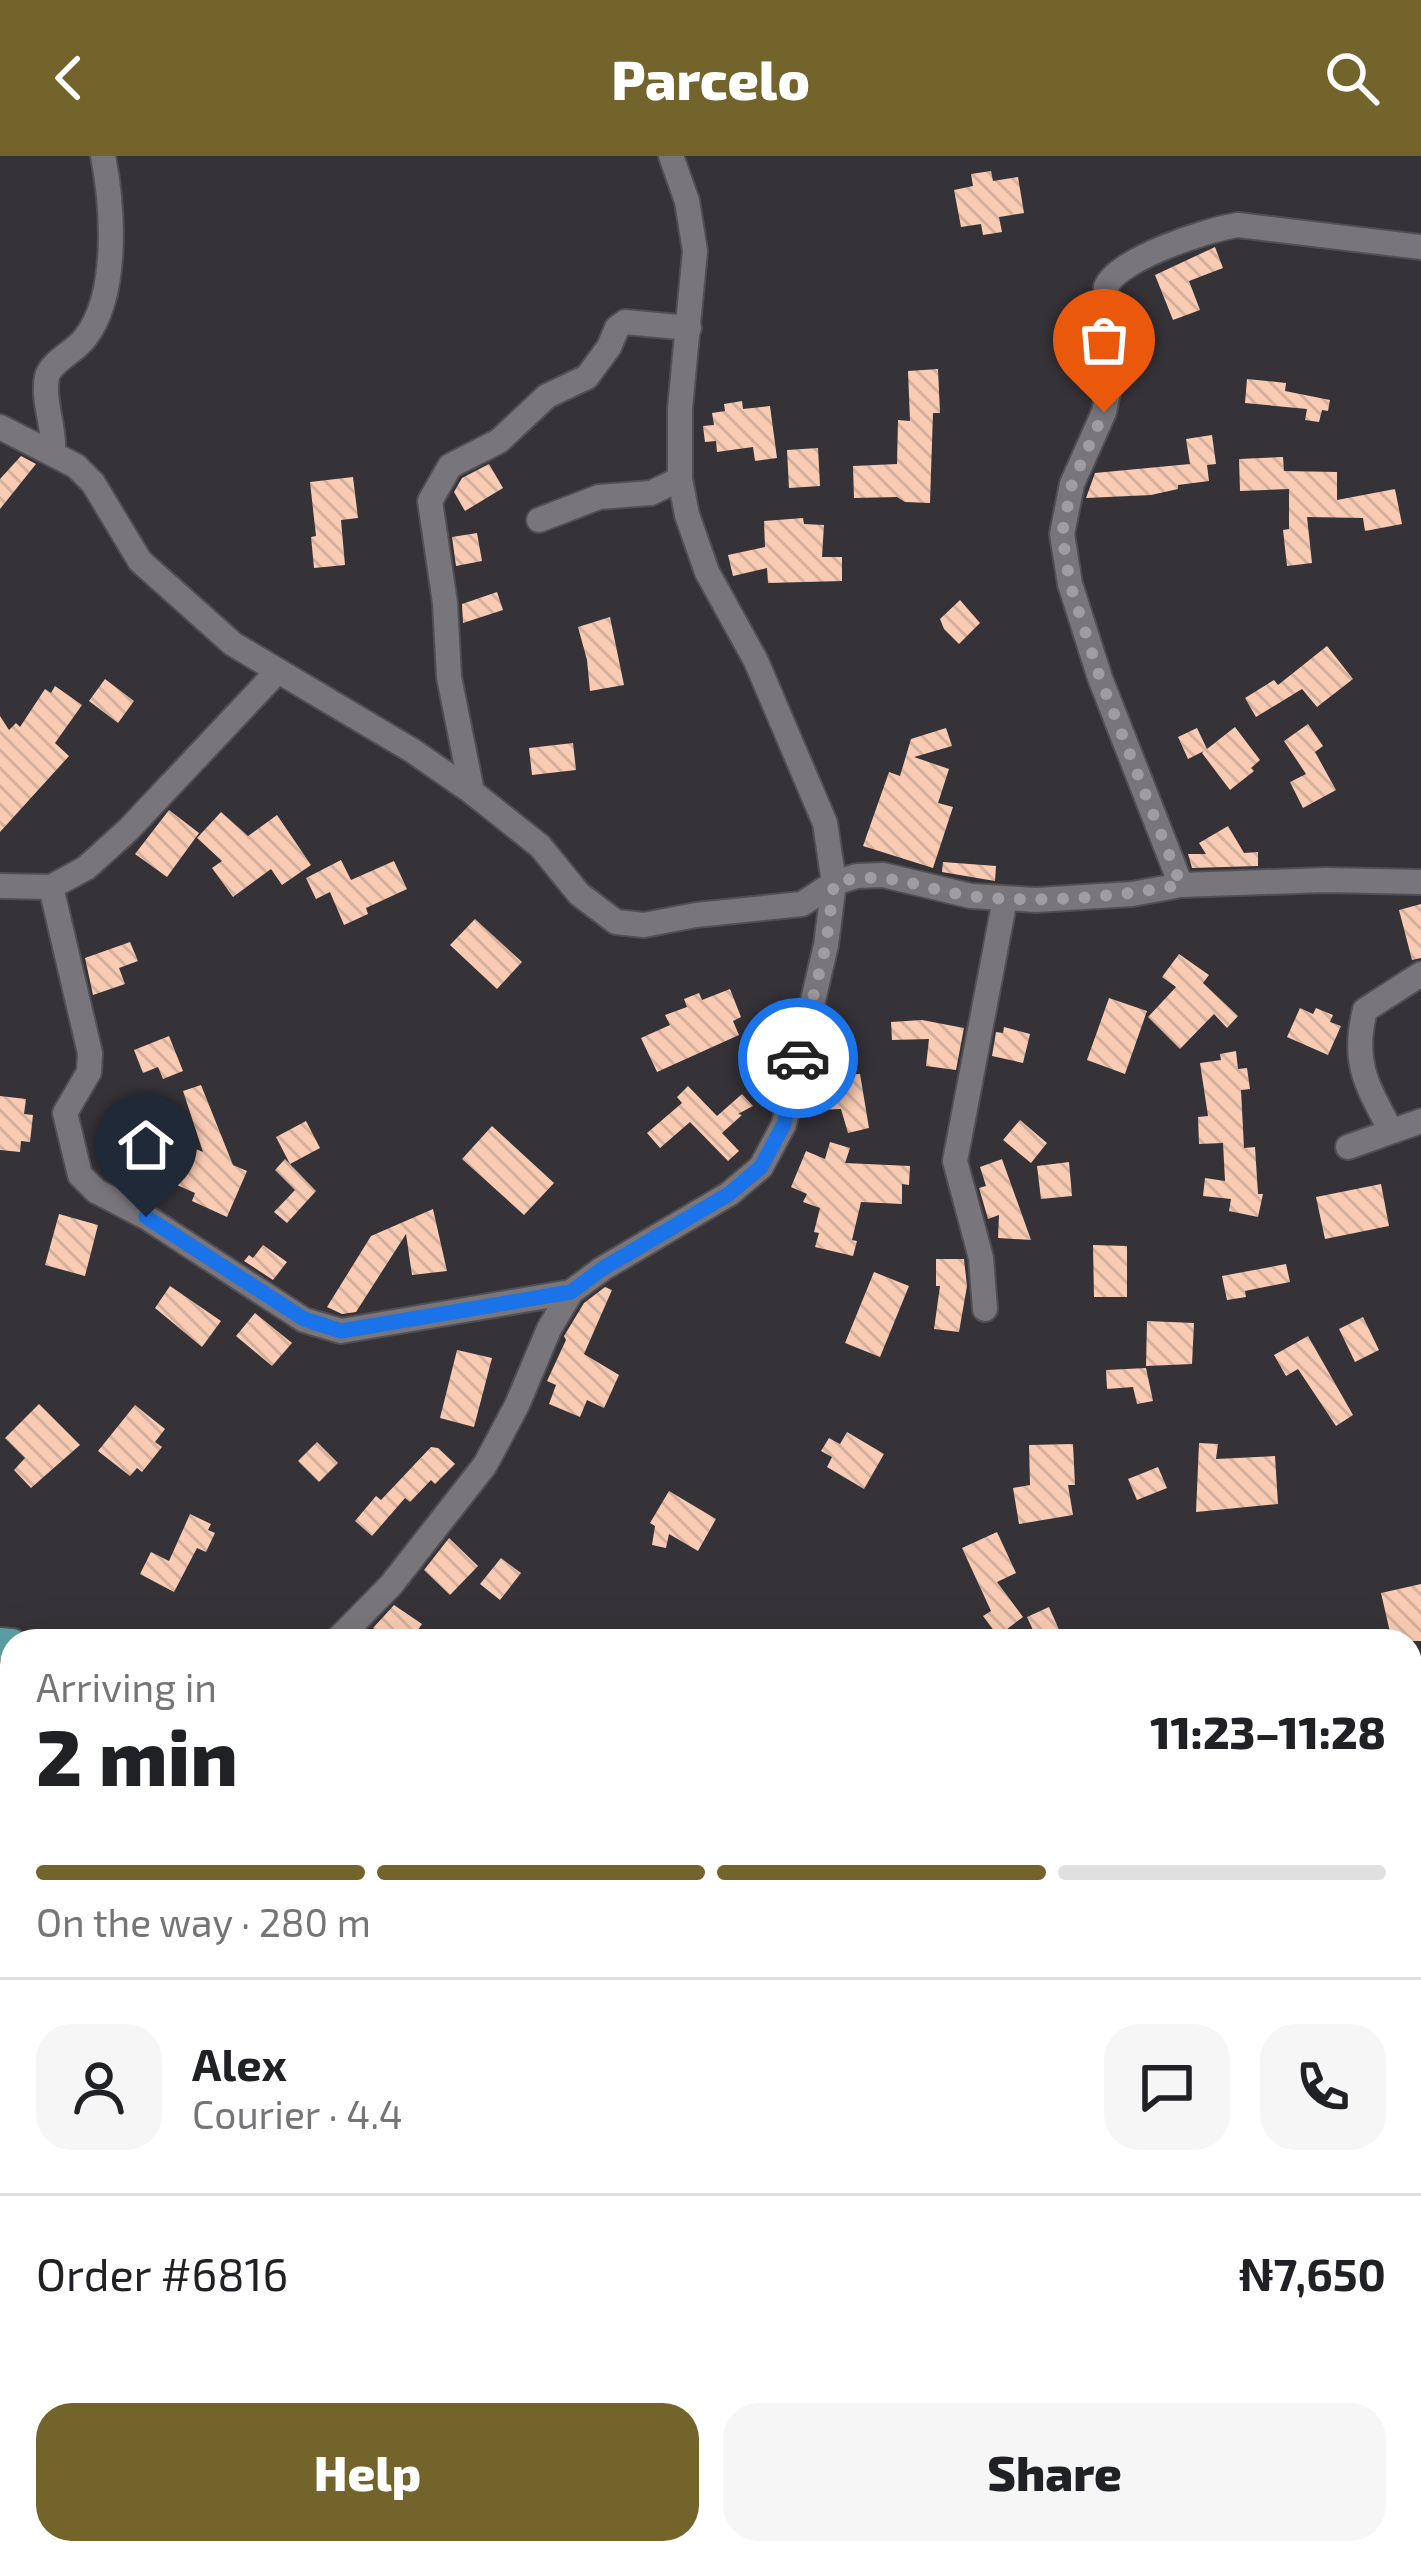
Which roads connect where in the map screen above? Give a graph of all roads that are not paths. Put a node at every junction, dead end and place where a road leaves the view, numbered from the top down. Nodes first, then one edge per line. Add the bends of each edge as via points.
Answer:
1 (103, 156) edge
2 (671, 156) edge
3 (1421, 247) edge
4 (689, 328) junction
5 (0, 427) edge
6 (52, 452) junction
7 (680, 478) junction
8 (539, 520) dead end
9 (277, 673) junction
10 (472, 792) junction
11 (1421, 882) edge
12 (834, 883) junction
13 (1181, 885) junction
14 (0, 886) edge
15 (51, 887) junction
16 (1005, 899) junction
17 (1421, 974) edge
18 (1421, 1121) edge
19 (1390, 1129) junction
20 (1348, 1147) dead end
21 (571, 1292) junction
22 (985, 1309) dead end
23 (348, 1629) edge

1 - 6 street via 108,278 96,322 46,380
2 - 4 street via 695,251
3 - 13 street via 1238,225 1211,229 1109,277 1113,366 1062,534 1100,678
4 - 7 street
4 - 10 street via 625,322 586,376 547,396 438,482 430,501 449,677
5 - 6 street
6 - 9 street via 93,483 140,561
7 - 8 street via 651,493 599,497
7 - 12 street via 707,572 826,823
9 - 10 street
9 - 15 street via 128,830
10 - 12 street via 616,922 802,904
11 - 13 street
12 - 16 street via 883,875
12 - 21 street via 784,1124 761,1167
13 - 16 street
14 - 15 street
15 - 21 street via 90,1053 89,1072 64,1112 80,1175 95,1191 304,1319 341,1331
16 - 22 street via 955,1161 981,1258
17 - 19 street via 1365,1010 1358,1035 1359,1066
18 - 19 street
19 - 20 street
21 - 23 street via 485,1465

